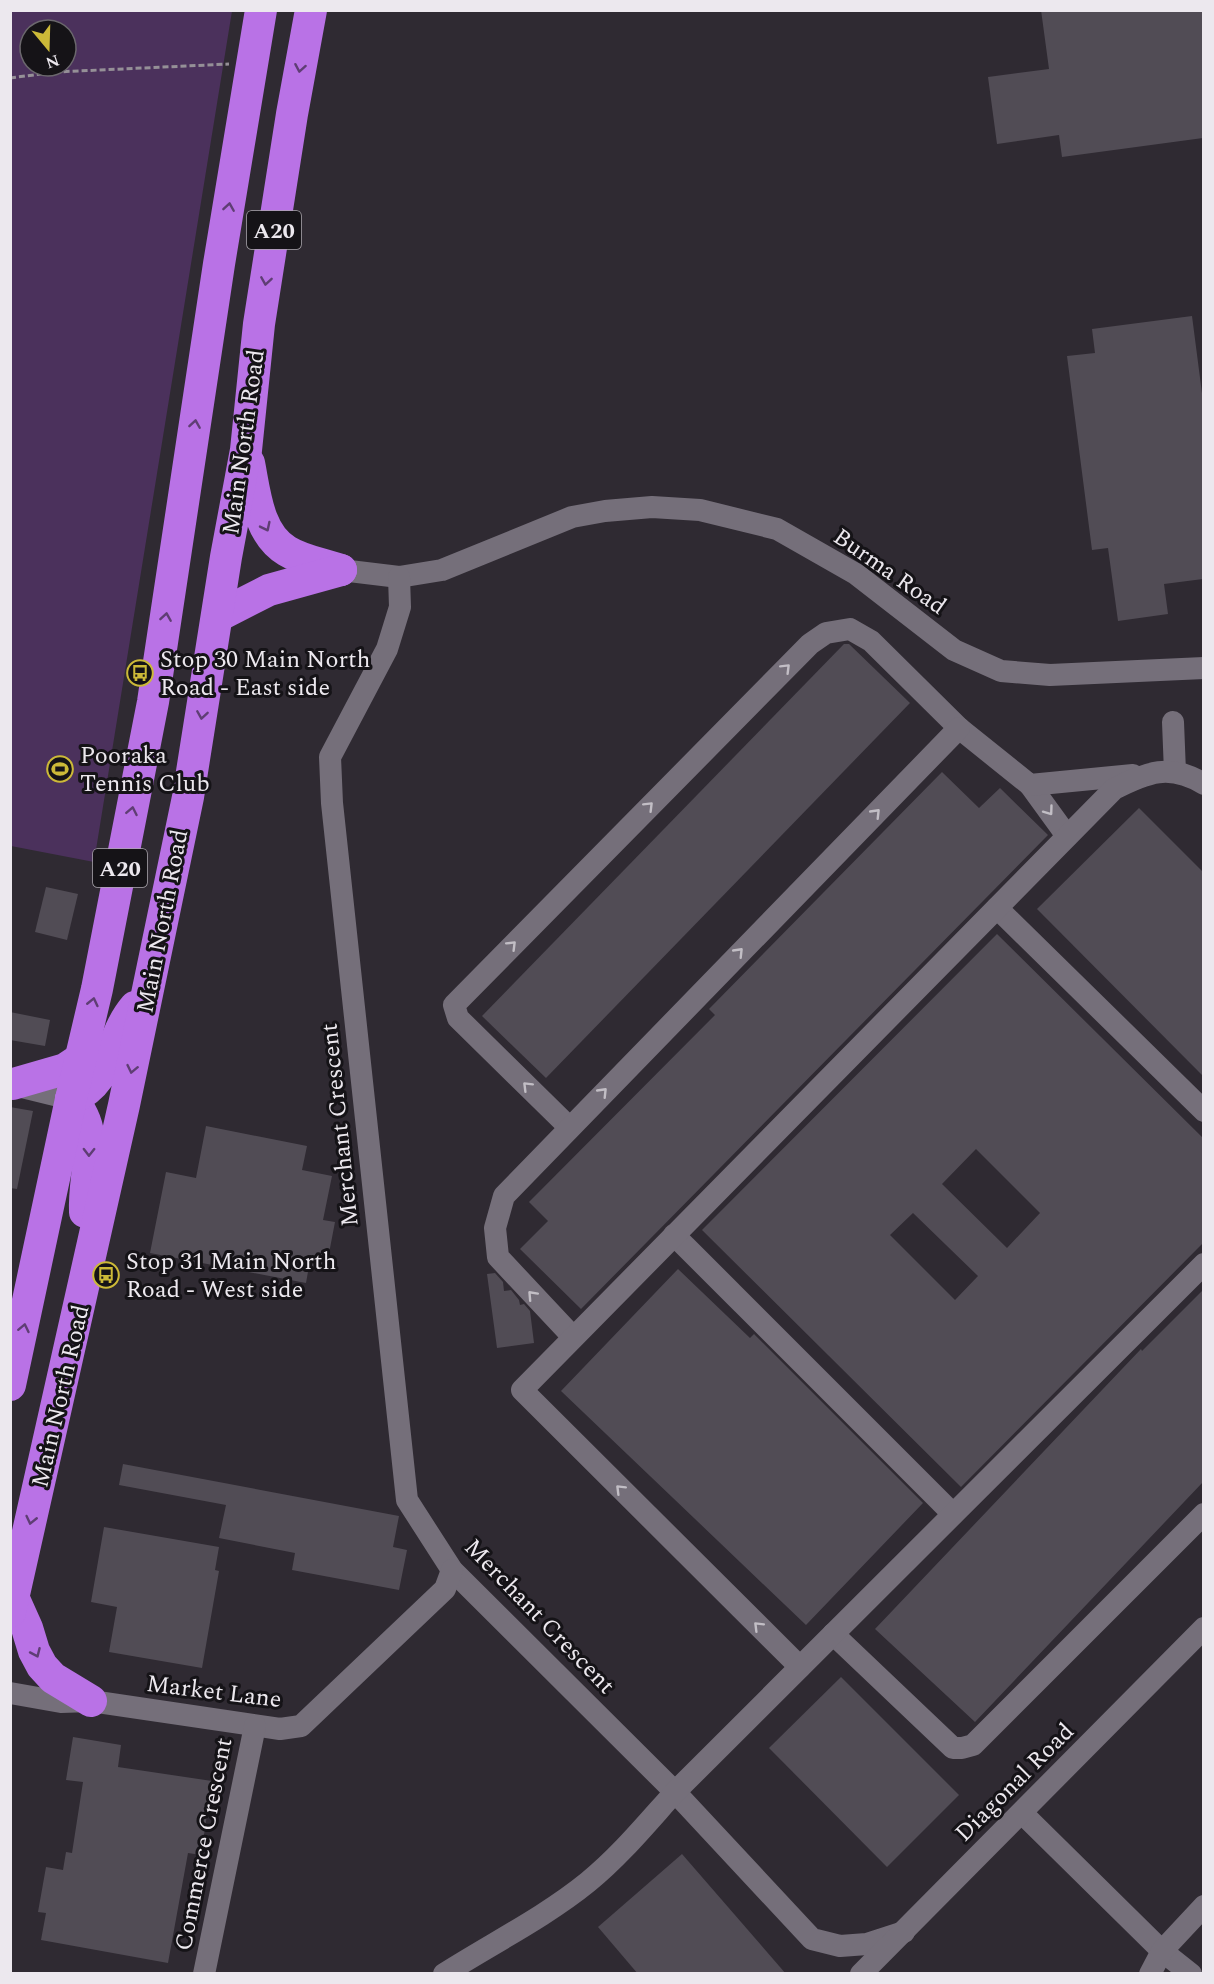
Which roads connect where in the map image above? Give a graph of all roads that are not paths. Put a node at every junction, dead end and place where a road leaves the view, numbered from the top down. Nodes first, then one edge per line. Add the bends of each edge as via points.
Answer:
1 (261, 10) edge
2 (311, 10) edge
3 (246, 450) junction
4 (341, 570) junction
5 (399, 577) junction
6 (218, 616) junction
7 (1203, 668) edge
8 (1173, 722) dead end
9 (959, 728) junction
10 (1175, 772) junction
11 (1142, 774) junction
12 (1203, 784) edge
13 (1030, 785) junction
14 (1067, 836) junction
15 (997, 908) junction
16 (148, 991) junction
17 (80, 1059) junction
18 (12, 1084) edge
19 (71, 1099) junction
20 (1203, 1111) edge
21 (569, 1128) junction
22 (674, 1235) junction
23 (1203, 1263) edge
24 (88, 1270) junction
25 (573, 1338) junction
26 (10, 1384) edge
27 (953, 1514) junction
28 (1203, 1514) edge
29 (452, 1570) junction
30 (12, 1605) edge
31 (1203, 1628) edge
32 (833, 1634) junction
33 (800, 1668) junction
34 (10, 1693) edge
35 (91, 1701) junction
36 (255, 1726) junction
37 (675, 1792) junction
38 (1022, 1813) junction
39 (1203, 1906) edge
40 (904, 1932) junction
41 (1162, 1951) junction
42 (204, 1974) edge
43 (444, 1974) edge
44 (861, 1974) edge
45 (1150, 1974) edge
46 (1191, 1974) edge

17 -> 1 highway, Main North Road / A20 via 153,702
2 -> 3 highway, Main North Road / A20 via 259,324
3 -> 4 highway via 260,512 272,538 287,551
3 - 6 highway, Main North Road / A20
4 - 5 street, Burma Road
4 - 6 highway via 269,590
5 - 7 street, Burma Road via 442,570 572,517 652,507 700,510 777,529 856,574 954,650 1001,671 1050,675
5 - 29 street, Merchant Crescent via 400,607 387,649 330,757 332,803 407,1500
6 -> 16 highway, Main North Road / A20 via 191,778
8 - 10 street
9 - 13 street
21 -> 9 street
21 -> 9 street via 458,1018 454,1005 810,644 826,633 850,628 871,641
10 - 11 street
10 - 12 street
11 - 13 street
11 - 14 street via 1114,789
13 -> 14 street
14 - 15 street
15 - 20 street
15 - 22 street
16 - 19 highway via 125,1018 97,1081
16 -> 24 highway, Main North Road / A20
17 - 18 highway via 65,1069
17 - 19 highway, Main North Road / A20
18 - 19 street
19 -> 24 highway via 82,1111 90,1152 84,1195
26 -> 19 highway, Main North Road / A20
25 -> 21 street via 498,1257 495,1228 504,1196
22 - 25 street
22 - 27 street
23 - 27 street
24 -> 30 highway, Main North Road / A20
33 -> 25 street via 522,1390
27 - 32 street
28 - 32 street via 973,1745 953,1748
29 - 36 street, Market Lane via 445,1589 301,1726
29 - 37 street, Merchant Crescent
30 -> 35 highway via 27,1628 42,1666 53,1678
31 - 38 street, Diagonal Road
32 - 33 street
33 - 37 street
34 - 35 street, Market Lane via 62,1702
35 - 36 street, Market Lane
36 - 42 street, Commerce Crescent
37 - 40 street, Merchant Crescent via 812,1939 840,1946 867,1944
37 - 43 street via 587,1882
38 - 40 street, Diagonal Road
38 - 41 street
39 - 41 street
40 - 44 street, Diagonal Road
41 - 45 street
41 - 46 street

